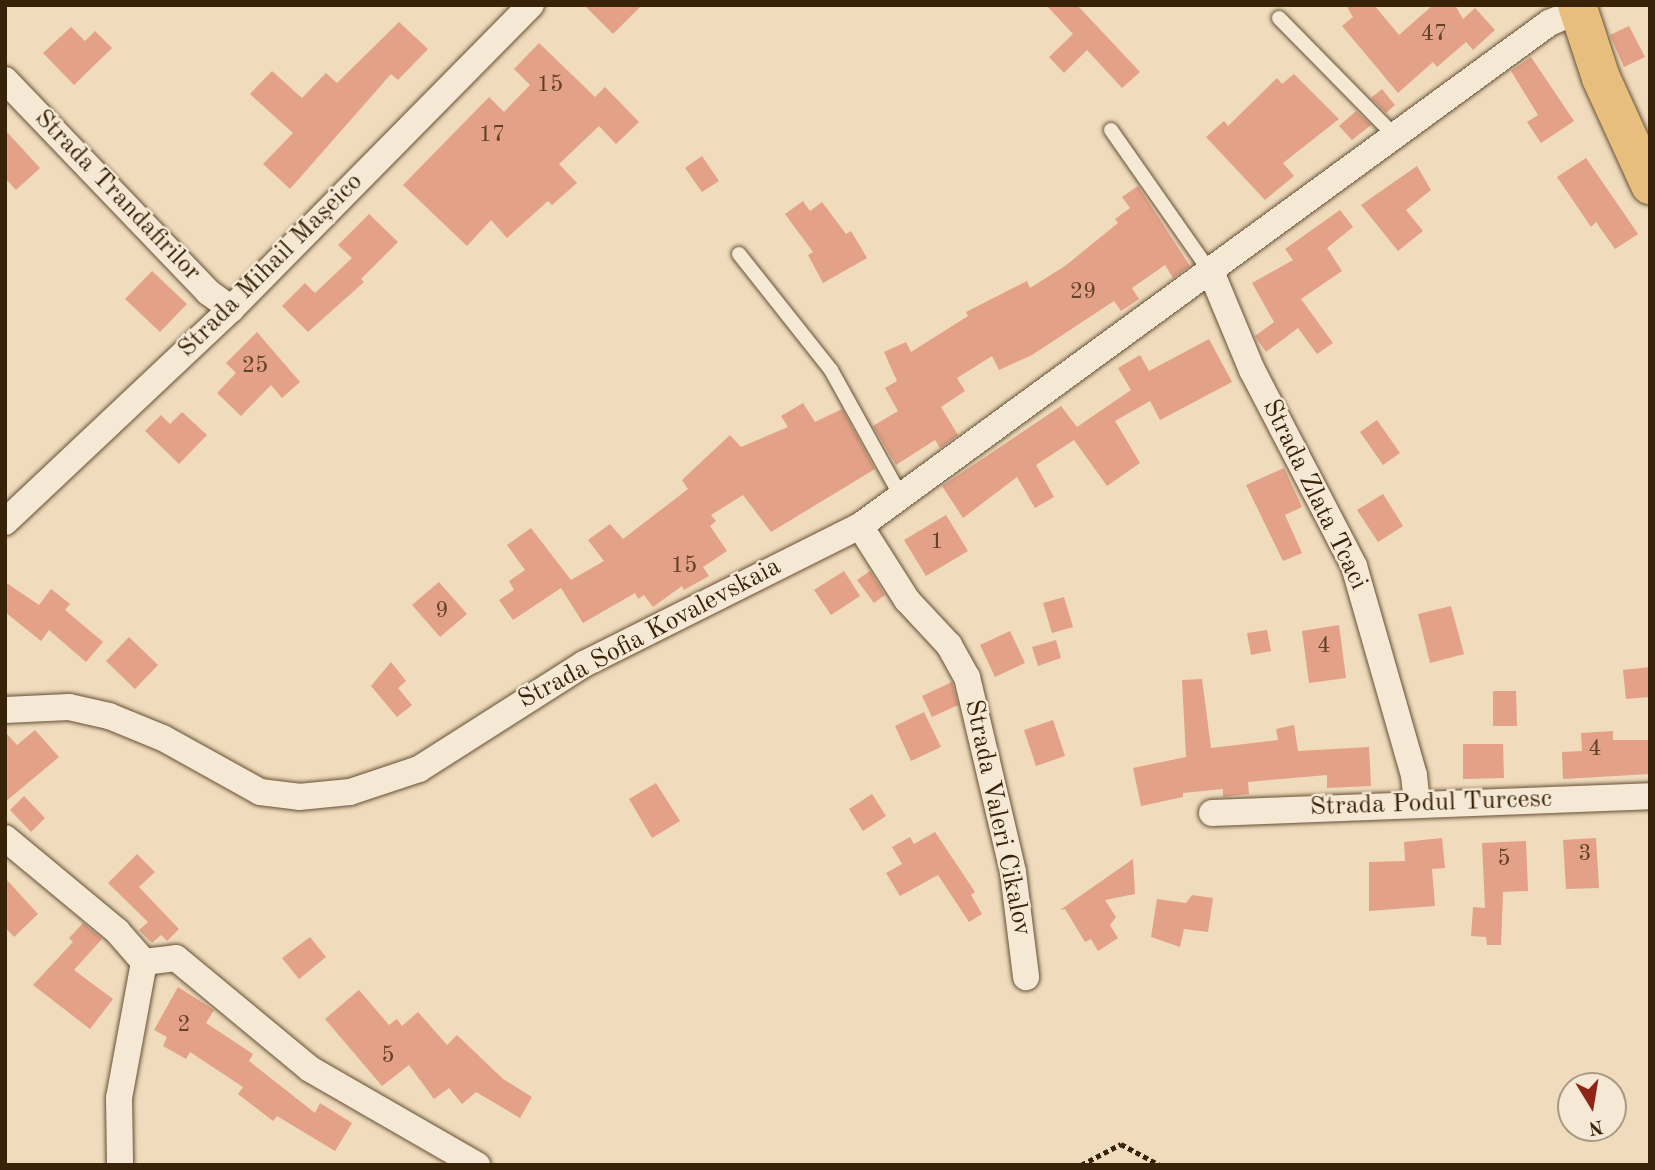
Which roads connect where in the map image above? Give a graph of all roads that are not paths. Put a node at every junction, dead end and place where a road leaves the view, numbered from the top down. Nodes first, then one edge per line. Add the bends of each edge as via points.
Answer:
1 (531, 5) edge
2 (1578, 8) edge
3 (1279, 18) dead end
4 (5, 80) edge
5 (1111, 130) dead end
6 (1396, 137) junction
7 (1650, 186) edge
8 (739, 254) dead end
9 (1212, 274) junction
10 (231, 309) junction
11 (902, 498) junction
12 (5, 522) edge
13 (860, 526) junction
14 (5, 710) edge
15 (1650, 796) edge
16 (1417, 805) junction
17 (1212, 813) dead end
18 (5, 838) edge
19 (144, 962) junction
20 (1026, 977) dead end
21 (120, 1165) edge
22 (477, 1165) edge

1 - 10 street, Strada Mihail Mașeico
2 - 6 street, Strada Sofia Kovalevskaia via 1549,23
2 - 7 main road via 1601,78
3 - 6 lane
4 - 10 street, Strada Trandafirilor via 208,292
5 - 9 lane
6 - 9 street, Strada Sofia Kovalevskaia
8 - 11 lane via 831,370
9 - 11 street, Strada Sofia Kovalevskaia
9 - 16 street, Strada Zlata Tcaci via 1252,370 1354,566 1414,775
10 - 12 street, Strada Mihail Mașeico
11 - 13 street, Strada Sofia Kovalevskaia
13 - 14 street, Strada Sofia Kovalevskaia via 584,664 419,769 350,792 299,797 260,792 163,738 109,716 69,708
13 - 20 street, Strada Valeri Cikalov via 907,600 949,645 967,677 1013,872
15 - 16 street, Strada Podul Turcesc
16 - 17 street, Strada Podul Turcesc
18 - 19 street via 117,931
19 - 21 street via 119,1098
19 - 22 street via 176,958 310,1069

